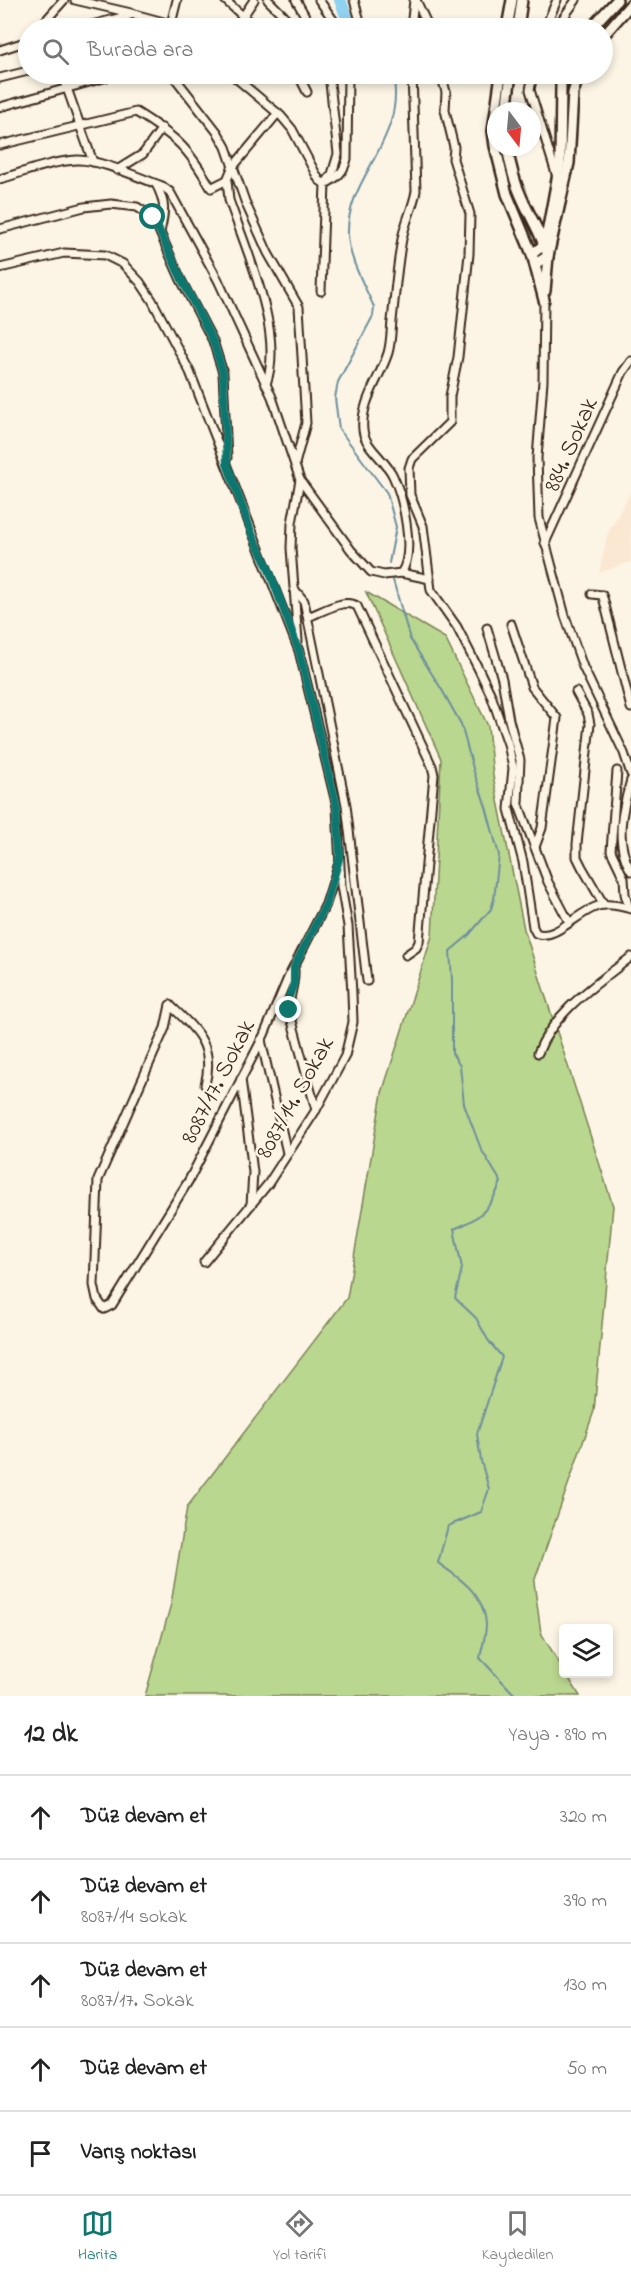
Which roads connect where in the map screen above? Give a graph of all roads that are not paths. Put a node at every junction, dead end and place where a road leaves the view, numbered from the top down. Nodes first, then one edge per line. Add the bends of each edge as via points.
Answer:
1 (64, 0) edge
2 (75, 0) edge
3 (177, 0) edge
4 (225, 0) edge
5 (254, 0) edge
6 (268, 0) edge
7 (296, 0) edge
8 (319, 0) edge
9 (354, 0) edge
10 (415, 0) edge
11 (512, 0) edge
12 (522, 0) edge
13 (557, 0) edge
14 (576, 0) edge
15 (617, 0) edge
16 (631, 4) edge
17 (134, 14) junction
18 (122, 17) joint
19 (243, 17) joint
20 (48, 18) edge
21 (118, 18) edge
22 (147, 18) edge
23 (175, 18) edge
24 (285, 18) edge
25 (306, 18) edge
26 (332, 18) edge
27 (359, 18) edge
28 (412, 18) edge
29 (424, 18) edge
30 (509, 18) edge
31 (519, 18) edge
32 (549, 18) edge
33 (563, 18) edge
34 (600, 18) edge
35 (613, 25) edge
36 (18, 44) edge
37 (0, 50) edge
38 (18, 74) edge
39 (0, 78) edge
40 (65, 84) edge
41 (84, 84) edge
42 (180, 84) edge
43 (243, 84) edge
44 (303, 84) edge
45 (330, 84) edge
46 (348, 84) edge
47 (412, 84) edge
48 (444, 84) edge
49 (500, 84) edge
50 (510, 84) edge
51 (531, 84) edge
52 (561, 84) edge
53 (576, 84) edge
54 (67, 89) junction
55 (307, 92) dead end
56 (507, 102) edge
57 (0, 107) edge
58 (278, 113) junction
59 (80, 126) junction
60 (162, 128) junction
61 (0, 145) edge
62 (509, 156) edge
63 (93, 162) junction
64 (232, 168) junction
65 (117, 170) junction
66 (557, 178) junction
67 (0, 179) edge
68 (227, 180) junction
69 (156, 184) junction
70 (325, 184) junction
71 (0, 229) edge
72 (160, 232) junction
73 (545, 244) junction
74 (532, 254) junction
75 (548, 256) junction
76 (535, 264) junction
77 (0, 268) edge
78 (321, 291) dead end
79 (544, 300) junction
80 (631, 361) edge
81 (266, 384) junction
82 (227, 464) junction
83 (295, 464) junction
84 (300, 480) junction
85 (545, 543) junction
86 (401, 573) junction
87 (430, 579) junction
88 (295, 590) junction
89 (592, 594) dead end
90 (308, 617) junction
91 (511, 624) dead end
92 (487, 628) dead end
93 (299, 651) junction
94 (622, 676) junction
95 (631, 683) edge
96 (576, 692) dead end
97 (631, 708) edge
98 (617, 771) dead end
99 (631, 774) edge
100 (631, 780) edge
101 (535, 847) junction
102 (340, 856) junction
103 (631, 871) edge
104 (604, 905) junction
105 (630, 908) edge
106 (569, 922) junction
107 (406, 955) dead end
108 (631, 957) edge
109 (294, 967) junction
110 (368, 981) dead end
111 (261, 1040) junction
112 (538, 1053) dead end
113 (241, 1079) junction
114 (205, 1085) dead end
115 (316, 1110) junction
116 (287, 1153) junction
117 (251, 1205) junction
118 (204, 1262) dead end

1 - 20 street
2 - 17 street
3 - 23 street
4 - 19 street
5 - 19 street
6 - 24 street
7 - 25 street
8 - 26 street
9 - 27 street
10 - 28 street
10 - 29 street
11 - 30 street
12 - 31 street
13 - 32 street
14 - 33 street
15 - 34 street
16 - 35 street
17 - 18 street
17 - 22 street
18 - 21 street
36 - 37 street
38 - 39 street
40 - 54 street
41 - 54 street
42 - 64 street via 218,133
43 - 58 street
44 - 55 street
45 - 70 street via 338,154
46 - 70 street via 345,168
47 - 86 street via 416,191 402,237 388,351 364,412 363,430 393,476 408,525 405,568
48 - 87 street via 453,159 470,214 469,254 450,422 420,450 408,468 410,495 423,526
49 - 74 street via 493,131 495,146 507,194
50 - 56 street
51 - 66 street
52 - 66 street
53 - 75 street via 569,163
54 - 57 street
54 - 59 street
58 - 64 street
58 - 70 street
59 - 60 street via 136,112
59 - 61 street
59 - 63 street
60 - 65 street via 143,154
60 - 68 street via 181,142 211,188
62 - 73 street via 520,195
63 - 65 street
63 - 67 street via 62,162
64 - 68 street
64 - 83 street via 267,253 299,307 306,423
65 - 69 street
66 - 73 street
68 - 81 street via 229,200 268,315 272,348
69 - 72 street via 164,198
69 - 81 street via 170,192 177,204 218,280
70 - 78 street
71 - 72 street via 84,207 111,204 137,207 153,217
72 - 82 street via 213,341 223,373
73 - 74 street
73 - 75 street
74 - 76 street
75 - 76 street
75 - 79 street
76 - 79 street
77 - 82 street via 78,252 105,255 123,264 141,282 190,372
79 - 85 street via 537,458 539,518
80 - 85 street, 884. Sokak
81 - 83 street
82 - 93 street
83 - 84 street
84 - 86 street via 371,572
84 - 88 street via 292,523
85 - 99 street via 579,657
86 - 87 street
87 - 106 street via 431,590 457,627 483,678 508,744 513,768 509,809 523,862 533,927 536,933 546,936
88 - 90 street via 304,600
88 - 93 street
89 - 94 street via 602,595
90 - 107 street via 343,603 357,606 432,766 418,942
90 - 110 street via 346,805
91 - 101 street via 532,687 557,718 542,828
92 - 101 street via 520,760 518,803
93 - 102 street, 8087/14. Sokak via 337,807
94 - 95 street
94 - 97 street
96 - 104 street via 590,724 578,857
98 - 105 street via 611,851 624,878
100 - 103 street via 621,837 624,858
101 - 106 street
102 - 109 street, 8087/17. Sokak via 326,904
102 - 115 street, 8087/14. Sokak via 353,1022 345,1056
104 - 105 street
104 - 106 street
108 - 112 street via 556,1021
109 - 111 street, 8087/17. Sokak
109 - 115 street via 289,1010
111 - 113 street, 8087/17. Sokak
111 - 116 street
113 - 114 street, 8087/17. Sokak via 189,1180 112,1305 104,1309 94,1285 98,1180 165,1028 170,1005 195,1029 205,1047 210,1067
113 - 117 street via 253,1172
115 - 116 street, 8087/14. Sokak
116 - 117 street, 8087/14. Sokak
117 - 118 street, 8087/14. Sokak

